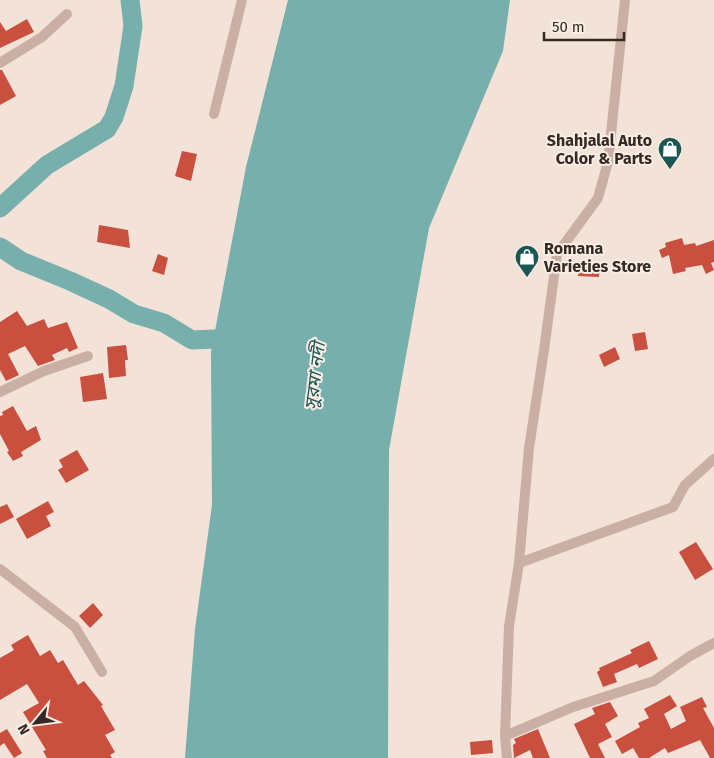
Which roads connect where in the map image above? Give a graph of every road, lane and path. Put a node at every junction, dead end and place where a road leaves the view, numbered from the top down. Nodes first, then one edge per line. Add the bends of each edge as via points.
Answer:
1 (242, 0) edge
2 (625, 0) edge
3 (68, 14) dead end
4 (0, 63) edge
5 (214, 114) dead end
6 (88, 356) dead end
7 (0, 392) edge
8 (714, 460) edge
9 (519, 563) junction
10 (0, 569) edge
11 (714, 643) edge
12 (102, 672) dead end
13 (505, 736) junction
14 (506, 758) edge

1 - 5 street
2 - 9 street via 608,162 598,198 557,254 529,448
3 - 4 street via 42,37
6 - 7 street via 44,371
8 - 9 street via 685,485 673,507
9 - 13 street via 509,626
10 - 12 street via 75,627
11 - 13 street via 654,681 574,707
13 - 14 street

